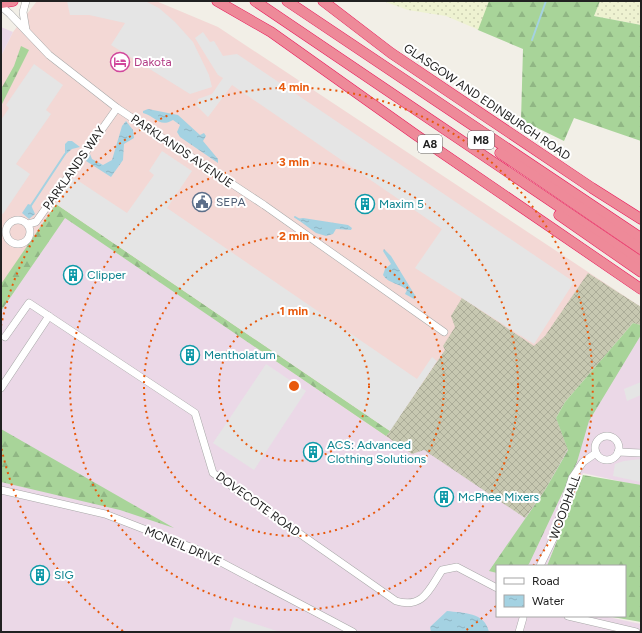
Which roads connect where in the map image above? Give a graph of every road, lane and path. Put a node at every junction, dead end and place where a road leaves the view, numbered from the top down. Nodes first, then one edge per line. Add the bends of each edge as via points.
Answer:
1 (13, 1) edge
2 (26, 1) edge
3 (217, 1) edge
4 (255, 1) edge
5 (287, 1) edge
6 (323, 1) edge
7 (1, 3) edge
8 (1, 6) edge
9 (325, 27) junction
10 (26, 30) junction
11 (405, 104) junction
12 (117, 108) junction
13 (641, 219) edge
14 (28, 224) dead end
15 (641, 238) edge
16 (641, 249) edge
17 (641, 262) edge
18 (641, 272) edge
19 (641, 289) edge
20 (49, 316) junction
21 (444, 332) dead end
22 (5, 337) dead end
23 (1, 388) edge
24 (618, 452) junction
25 (641, 452) edge
26 (596, 453) junction
27 (1, 490) edge
28 (540, 565) edge
29 (496, 587) edge
30 (521, 617) edge
31 (572, 617) edge
32 (353, 632) edge
33 (519, 632) edge
34 (636, 632) edge

1 - 7 highway
2 - 10 street via 23,12
3 - 19 highway, A8 via 270,32
4 - 11 highway, M8
5 - 9 highway, M8
6 - 13 highway, GLASGOW AND EDINBURGH ROAD via 397,58
8 - 10 street, PARKLANDS AVENUE
9 - 15 highway, M8
9 - 16 highway, M8 via 495,149
10 - 12 street, PARKLANDS AVENUE via 49,55
11 - 17 highway, M8
11 - 18 highway, M8
12 - 14 street, PARKLANDS WAY via 36,222
12 - 21 street, PARKLANDS AVENUE via 264,205
20 - 22 street, DOVECOTE ROAD via 29,303
20 - 23 street
20 - 29 street, DOVECOTE ROAD via 195,413 213,473 396,602 415,603 425,596 442,570 457,567
24 - 25 street
24 - 26 street via 607,459
24 - 26 street, WOODHALL via 616,441 610,436 605,436 596,442
26 - 28 street, WOODHALL via 583,462 572,478 553,539
27 - 32 street, MCNEIL DRIVE via 105,514 198,550
30 - 33 street
31 - 34 street

